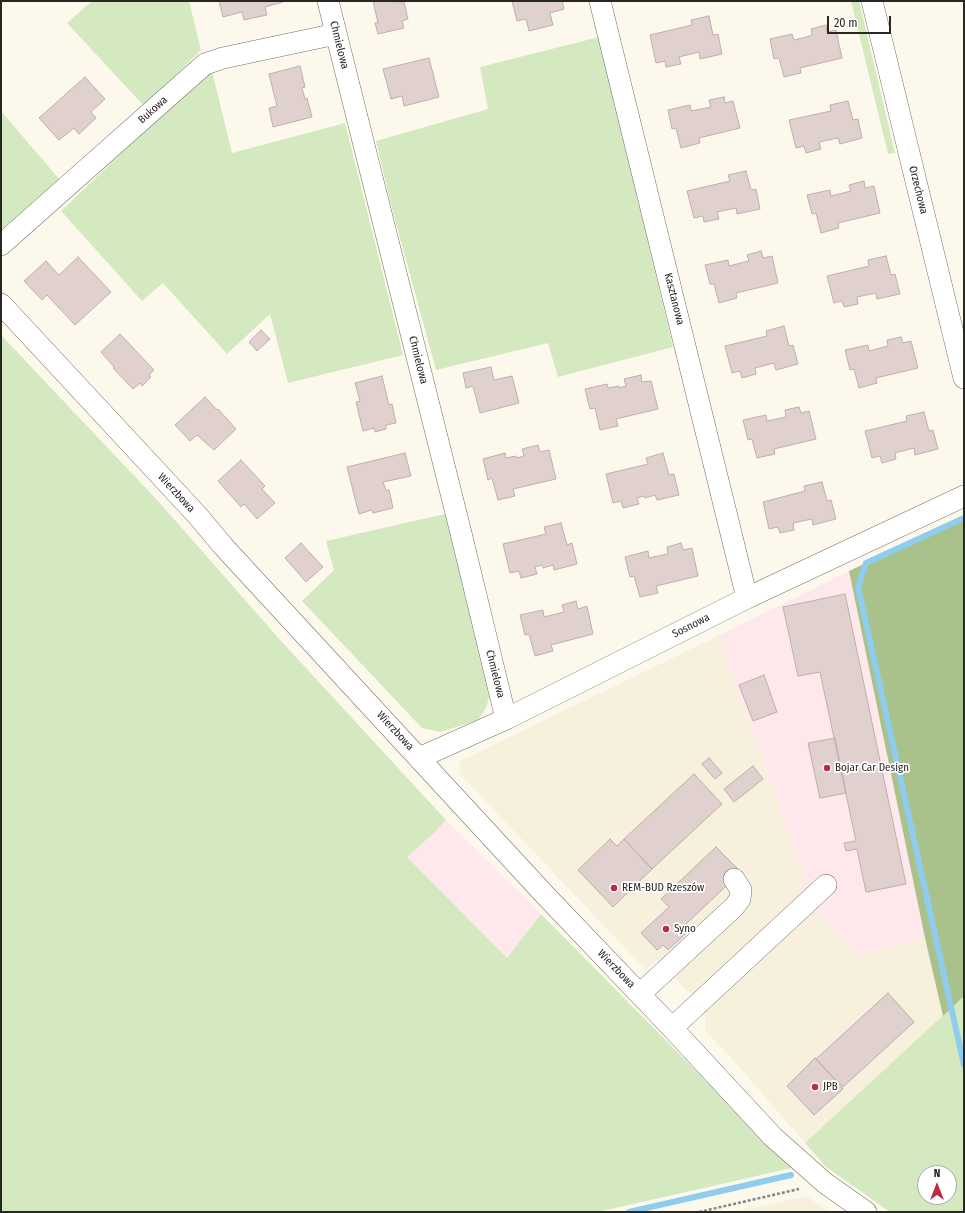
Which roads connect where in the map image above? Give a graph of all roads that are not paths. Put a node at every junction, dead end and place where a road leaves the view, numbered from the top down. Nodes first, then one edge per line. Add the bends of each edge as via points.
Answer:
1 (328, 1) edge
2 (600, 1) edge
3 (872, 1) edge
4 (336, 34) junction
5 (1, 245) edge
6 (1, 304) edge
7 (964, 378) edge
8 (964, 496) edge
9 (747, 598) junction
10 (506, 719) junction
11 (419, 758) junction
12 (734, 879) dead end
13 (826, 885) dead end
14 (640, 994) junction
15 (672, 1028) junction
16 (866, 1212) edge

1 - 4 street, Chmielowa
2 - 9 street, Kasztanowa
3 - 7 street, Orzechowa
4 - 5 street, Bukowa via 205,64
4 - 10 street, Chmielowa
6 - 11 street, Wierzbowa
8 - 9 street, Sosnowa
9 - 10 street, Sosnowa
10 - 11 street, Sosnowa
11 - 14 street, Wierzbowa
12 - 14 street via 741,890 740,899 734,907
13 - 15 street
14 - 15 street, Wierzbowa
15 - 16 street, Wierzbowa via 792,1155 825,1183

